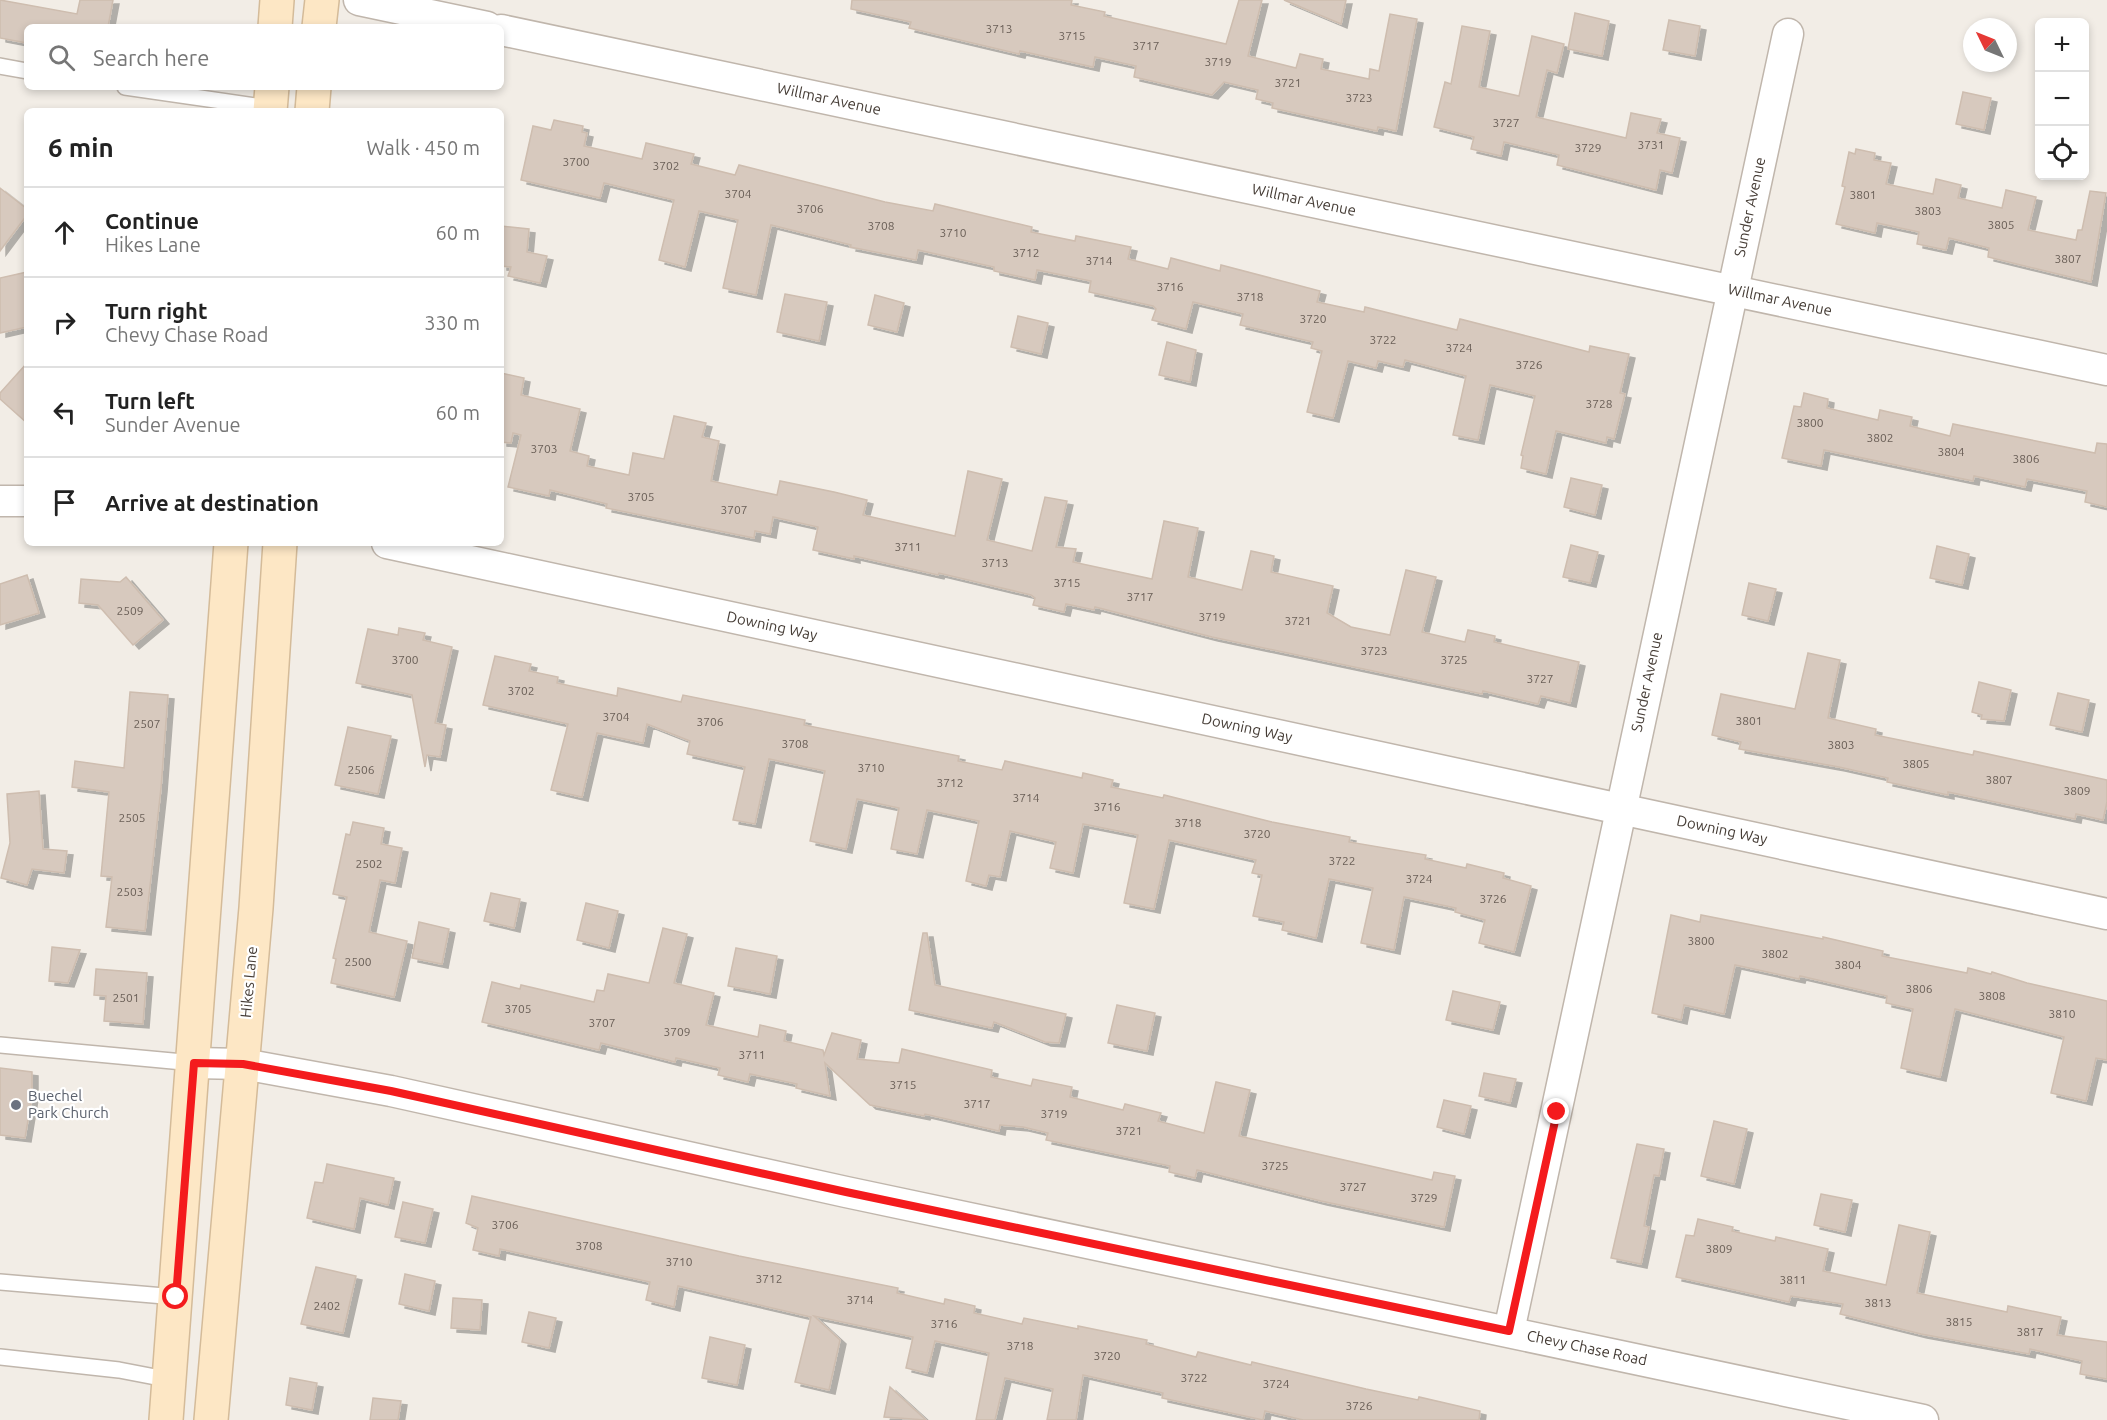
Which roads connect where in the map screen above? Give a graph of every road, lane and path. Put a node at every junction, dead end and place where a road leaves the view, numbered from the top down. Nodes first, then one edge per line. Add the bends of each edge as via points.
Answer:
1 (277, 0) edge
2 (322, 0) edge
3 (359, 0) edge
4 (275, 24) edge
5 (319, 24) edge
6 (473, 24) edge
7 (504, 31) edge
8 (1788, 34) dead end
9 (0, 66) edge
10 (24, 70) edge
11 (154, 90) edge
12 (314, 90) edge
13 (271, 102) edge
14 (312, 108) edge
15 (1732, 290) junction
16 (2107, 370) edge
17 (0, 501) edge
18 (24, 501) edge
19 (231, 546) edge
20 (280, 546) edge
21 (401, 546) edge
22 (1620, 808) junction
23 (2107, 914) edge
24 (0, 1045) edge
25 (194, 1063) junction
26 (243, 1064) junction
27 (0, 1282) edge
28 (176, 1297) junction
29 (1509, 1331) junction
30 (0, 1357) edge
31 (171, 1380) junction
32 (166, 1420) edge
33 (211, 1420) edge
34 (1923, 1420) edge

1 - 4 main road
2 - 5 main road
3 - 6 street
7 - 15 street, Willmar Avenue
8 - 15 street, Sunder Avenue
9 - 10 lane
11 - 13 lane
12 - 14 main road
15 - 16 street, Willmar Avenue
15 - 22 street, Sunder Avenue
17 - 18 street
19 - 25 main road
20 - 26 main road, Hikes Lane
21 - 22 street, Downing Way
22 - 23 street, Downing Way
22 - 29 street, Sunder Avenue
24 - 25 lane
25 - 26 street, Chevy Chase Road
25 - 28 main road
26 - 29 street, Chevy Chase Road via 391,1091 846,1192
26 - 33 main road, Hikes Lane
27 - 28 lane
28 - 31 main road
29 - 34 street, Chevy Chase Road
30 - 31 lane
31 - 32 main road

